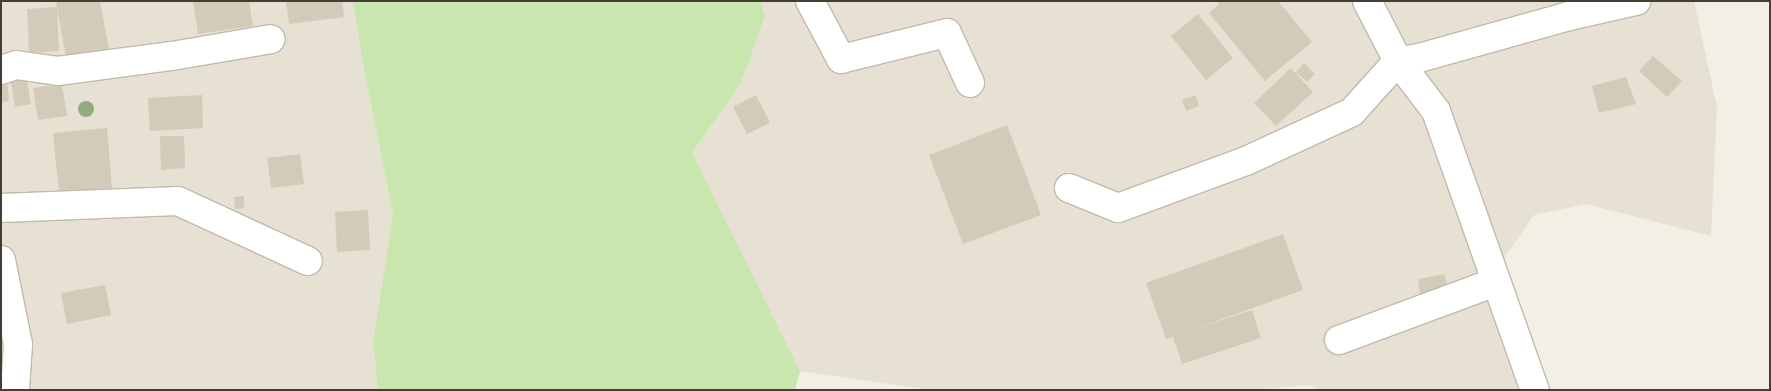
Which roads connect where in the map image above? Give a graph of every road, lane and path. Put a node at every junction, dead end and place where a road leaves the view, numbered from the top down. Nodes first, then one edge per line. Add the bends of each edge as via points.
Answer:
1 (810, 1) edge
2 (1367, 1) edge
3 (1636, 1) edge
4 (272, 39) dead end
5 (1398, 60) junction
6 (1, 70) edge
7 (970, 83) dead end
8 (1069, 188) dead end
9 (1, 208) edge
10 (1, 260) edge
11 (308, 261) dead end
12 (1496, 282) junction
13 (1339, 340) dead end
14 (15, 390) edge
15 (1535, 390) edge

1 - 7 street via 840,59 947,33
2 - 5 street
3 - 5 street via 1569,16 1419,58
4 - 6 street via 58,71 16,64
5 - 8 street via 1352,112 1246,161 1118,208
5 - 12 street via 1436,111
9 - 11 street via 178,201
10 - 14 street via 18,344
12 - 13 street
12 - 15 street

